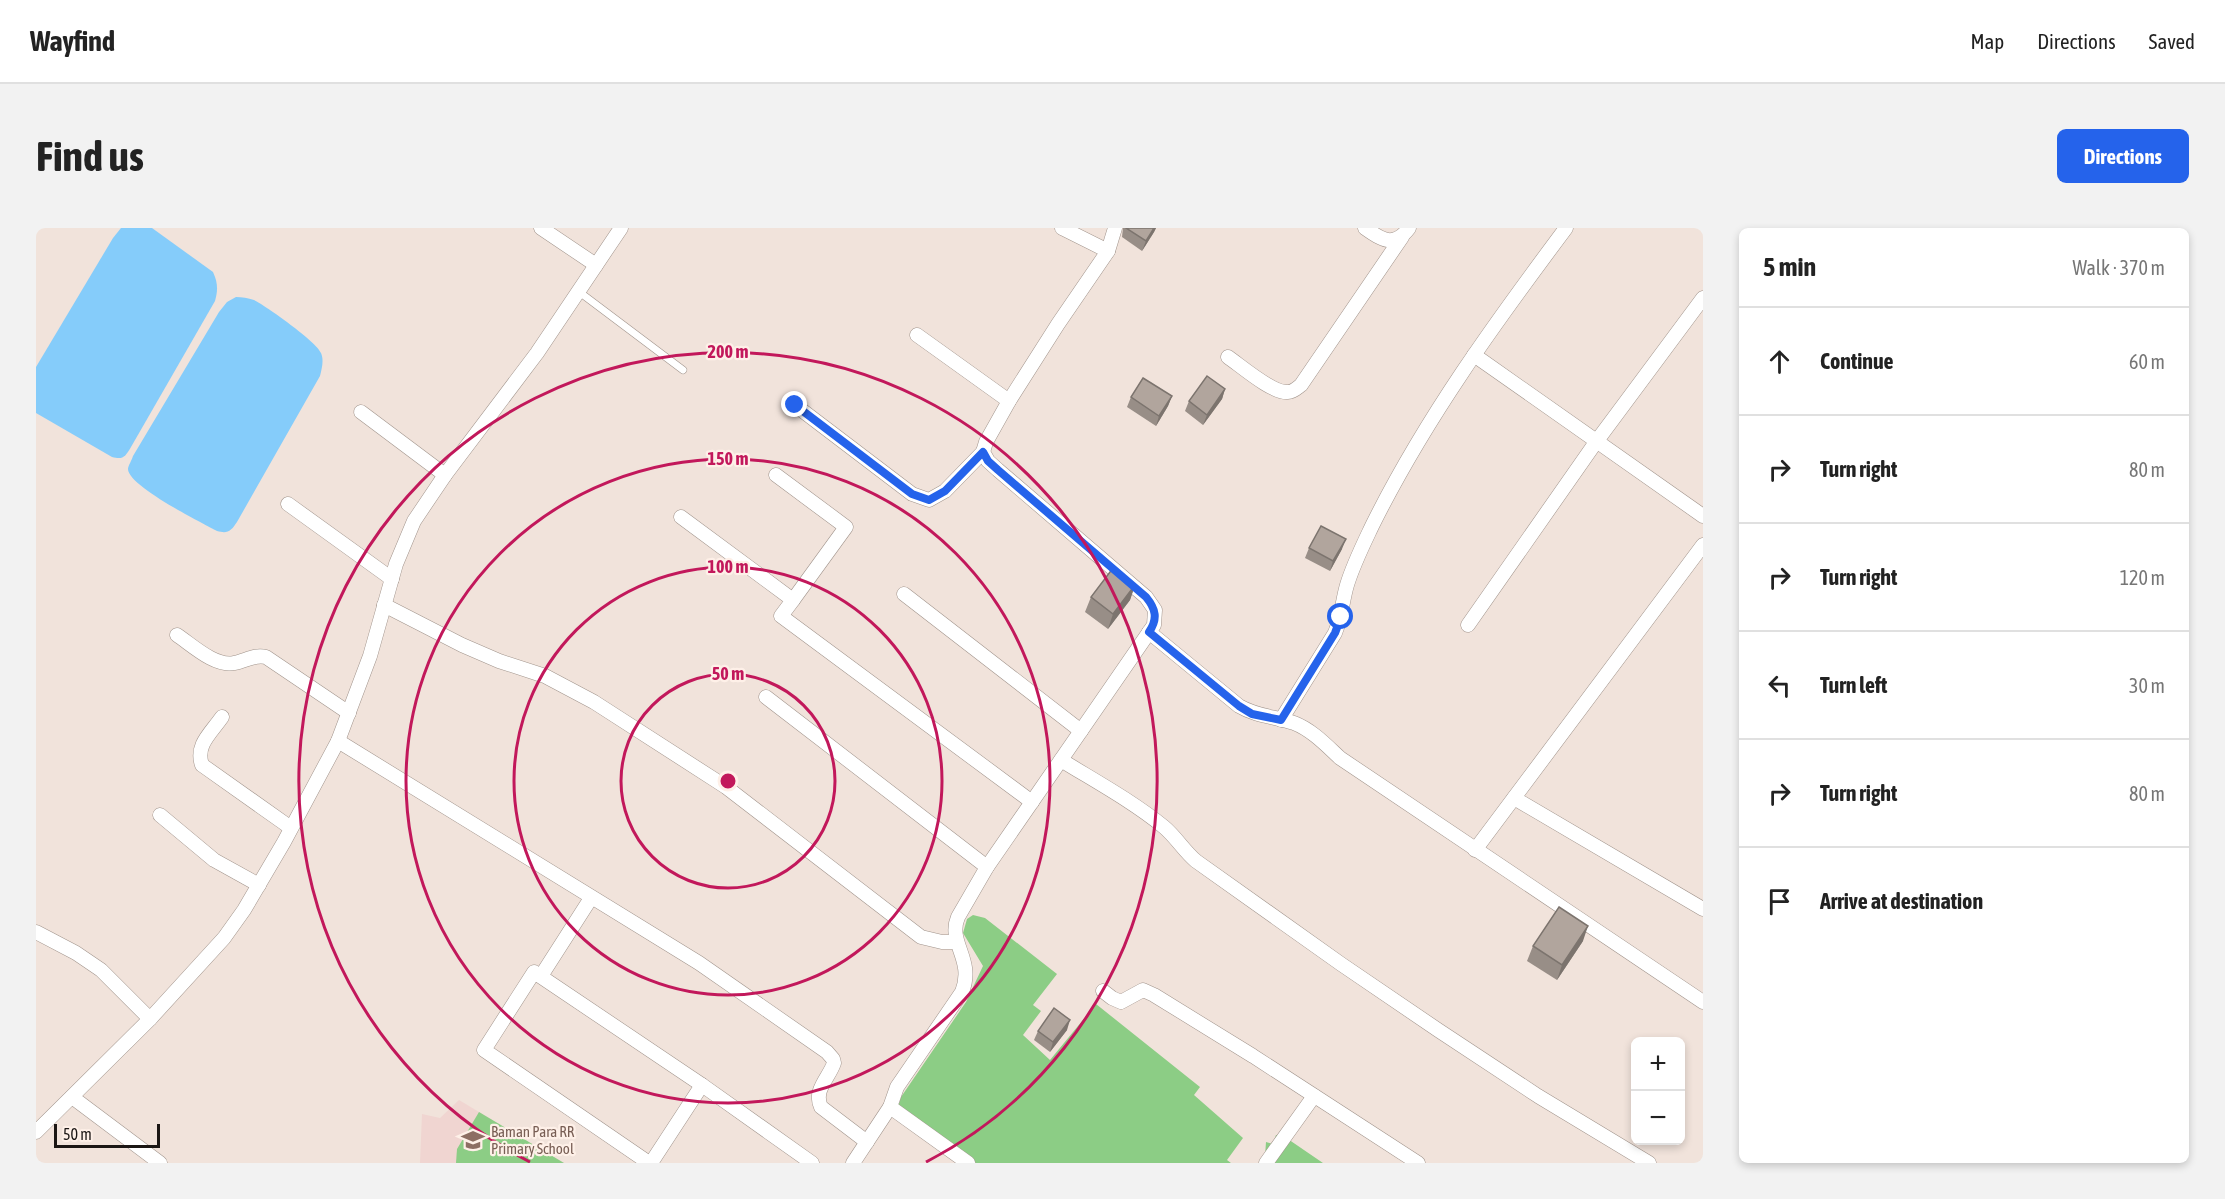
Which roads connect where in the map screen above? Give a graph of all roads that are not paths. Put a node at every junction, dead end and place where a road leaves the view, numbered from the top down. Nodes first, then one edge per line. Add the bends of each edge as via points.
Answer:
1 (542, 228) edge
2 (621, 228) edge
3 (1062, 228) edge
4 (1115, 228) edge
5 (1365, 228) edge
6 (1566, 228) edge
7 (1406, 232) edge
8 (1108, 251) junction
9 (596, 265) junction
10 (578, 291) junction
11 (1703, 298) edge
12 (917, 335) dead end
13 (1474, 355) junction
14 (1228, 357) dead end
15 (683, 370) dead end
16 (1009, 401) junction
17 (795, 405) dead end
18 (361, 412) dead end
19 (1596, 442) junction
20 (983, 452) junction
21 (445, 475) junction
22 (776, 475) dead end
23 (288, 504) dead end
24 (1703, 516) edge
25 (681, 517) dead end
26 (1703, 544) edge
27 (392, 579) junction
28 (904, 594) dead end
29 (793, 600) junction
30 (384, 605) junction
31 (1468, 625) dead end
32 (1149, 632) junction
33 (177, 635) dead end
34 (766, 697) dead end
35 (348, 712) junction
36 (222, 717) dead end
37 (1281, 720) junction
38 (1081, 731) junction
39 (338, 741) junction
40 (1061, 760) junction
41 (1514, 798) junction
42 (1032, 802) junction
43 (160, 816) dead end
44 (291, 828) junction
45 (1475, 850) junction
46 (987, 867) junction
47 (259, 885) junction
48 (591, 898) junction
49 (1703, 909) edge
50 (36, 932) edge
51 (957, 942) junction
52 (541, 976) junction
53 (1103, 991) dead end
54 (1703, 1002) edge
55 (150, 1019) junction
56 (702, 1085) junction
57 (1314, 1096) junction
58 (72, 1097) junction
59 (890, 1107) junction
60 (36, 1132) edge
61 (867, 1142) junction
62 (160, 1163) edge
63 (650, 1163) edge
64 (812, 1163) edge
65 (853, 1163) edge
66 (968, 1163) edge
67 (1266, 1163) edge
68 (1418, 1163) edge
69 (1649, 1163) edge

1 - 9 street
2 - 9 street
3 - 8 street
4 - 8 street
5 - 7 street via 1382,239 1393,240
6 - 13 street
7 - 14 street via 1294,390 1276,390
8 - 16 street
9 - 10 street
10 - 15 lane
10 - 21 street via 537,353
11 - 19 street
12 - 16 street
13 - 19 street
13 - 37 street via 1421,434 1372,526 1347,585 1335,633
16 - 20 street
17 - 20 street via 912,494 929,500 945,491
18 - 21 street
19 - 24 street
19 - 31 street
20 - 32 street via 998,470 1146,597 1156,616
21 - 27 street via 414,521
22 - 29 street via 846,527
23 - 27 street
25 - 29 street
26 - 41 street
27 - 30 street
28 - 38 street
29 - 42 street via 781,616
30 - 35 street
30 - 51 street via 462,645 545,676 594,702 726,787 921,937
32 - 37 street via 1239,706 1252,714
32 - 38 street
33 - 35 street via 226,664 258,655 266,657
34 - 46 street
35 - 39 street
36 - 44 street via 200,748 202,765
37 - 45 street via 1309,731 1340,758
38 - 40 street
39 - 44 street
39 - 48 street
40 - 42 street
40 - 69 street via 1147,814 1196,861 1341,964 1538,1096
41 - 45 street
41 - 49 street
42 - 46 street
43 - 47 street via 214,860
44 - 47 street
45 - 54 street
46 - 51 street via 956,923
47 - 55 street via 224,938
48 - 52 street
48 - 61 street via 699,963 826,1052 834,1063 819,1090 821,1107
50 - 55 street via 101,970
51 - 59 street via 966,963 965,983 897,1087
52 - 56 street
52 - 63 street via 534,972 484,1050
53 - 57 street via 1121,1002 1143,990 1154,995
55 - 58 street
56 - 63 street
56 - 64 street
57 - 67 street
57 - 68 street
58 - 60 street
58 - 62 street
59 - 61 street
59 - 66 street
61 - 65 street

